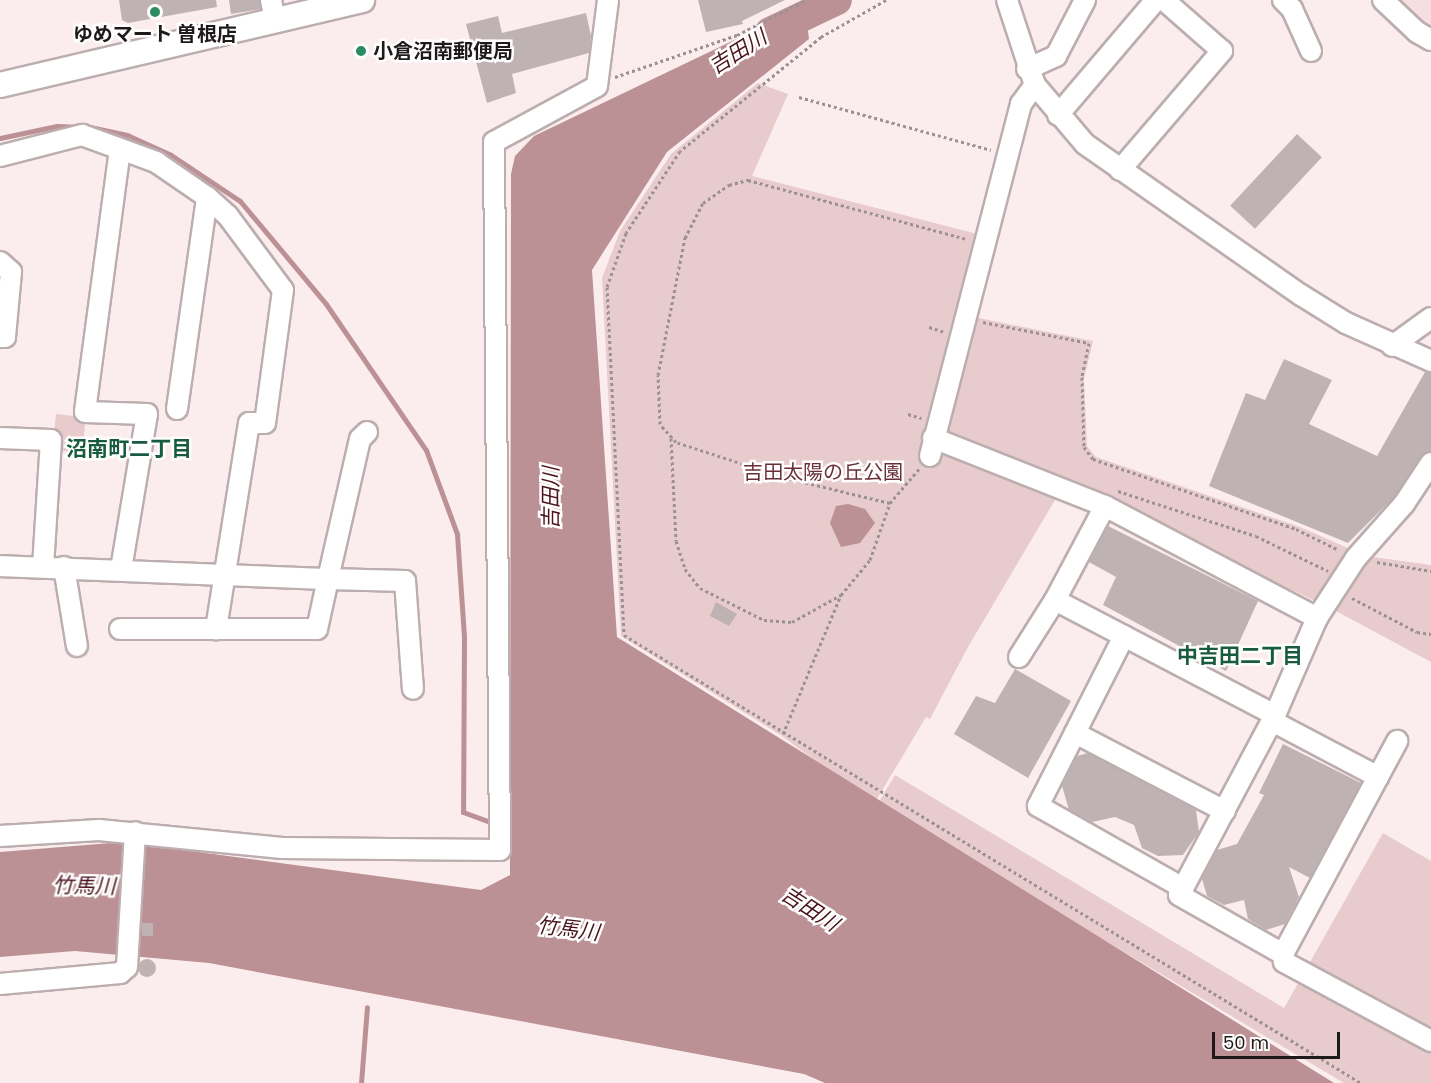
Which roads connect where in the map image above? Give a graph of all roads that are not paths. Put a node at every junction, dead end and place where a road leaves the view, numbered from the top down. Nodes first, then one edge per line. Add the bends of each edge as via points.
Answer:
1 (362, 0) edge
2 (608, 0) edge
3 (1007, 0) edge
4 (1085, 0) edge
5 (1156, 0) edge
6 (1164, 0) edge
7 (1283, 0) edge
8 (1383, 0) edge
9 (273, 10) edge
10 (1431, 40) edge
11 (1311, 51) dead end
12 (1031, 77) junction
13 (0, 85) edge
14 (1058, 115) junction
15 (120, 149) junction
16 (0, 156) edge
17 (1120, 170) junction
18 (207, 196) junction
19 (0, 262) edge
20 (1431, 318) edge
21 (0, 337) edge
22 (1392, 346) junction
23 (1431, 361) edge
24 (177, 409) dead end
25 (368, 432) dead end
26 (0, 438) edge
27 (1431, 463) edge
28 (1110, 498) junction
29 (0, 566) edge
30 (44, 567) junction
31 (64, 567) junction
32 (120, 569) junction
33 (227, 574) junction
34 (328, 579) junction
35 (1055, 600) junction
36 (1317, 618) junction
37 (120, 628) dead end
38 (216, 629) junction
39 (1124, 636) junction
40 (77, 646) dead end
41 (1019, 657) dead end
42 (413, 689) dead end
43 (1273, 718) junction
44 (1075, 733) junction
45 (1397, 741) dead end
46 (1378, 777) junction
47 (1225, 811) junction
48 (0, 836) edge
49 (134, 836) junction
50 (1183, 888) junction
51 (1283, 954) junction
52 (0, 984) edge
53 (1431, 1041) edge

1 - 9 main road
2 - 49 street via 597,86 494,142 500,850 282,848
3 - 12 street
4 - 12 street via 1056,56
5 - 14 street
6 - 17 street via 1222,51
7 - 11 street via 1292,9
8 - 10 street
9 - 13 main road
12 - 14 street
12 - 28 street via 1007,154 931,447
14 - 17 street via 1085,144
15 - 16 street via 82,135
15 - 18 street via 156,162
15 - 32 street via 86,412 147,414
17 - 22 street via 1301,295
18 - 24 street
18 - 33 street via 228,216 283,290 265,423 249,423
19 - 21 street via 11,272 5,337
20 - 22 street
22 - 23 street
25 - 34 street via 360,439
26 - 30 street via 51,440
27 - 36 street via 1404,504 1356,558
28 - 35 street
28 - 36 street
29 - 30 street
30 - 31 street
31 - 32 street
31 - 40 street
32 - 33 street
33 - 34 street
33 - 38 street
34 - 38 street via 317,629
34 - 42 street via 405,581
35 - 39 street
35 - 41 street
36 - 43 street
37 - 38 street
39 - 43 street
39 - 44 street
43 - 46 street
43 - 47 street
44 - 47 street
44 - 50 street via 1038,806
45 - 46 street
46 - 51 street
47 - 50 street
48 - 49 street via 99,830
49 - 52 street via 127,967 120,973
50 - 51 street via 1179,895
51 - 53 street via 1284,963

